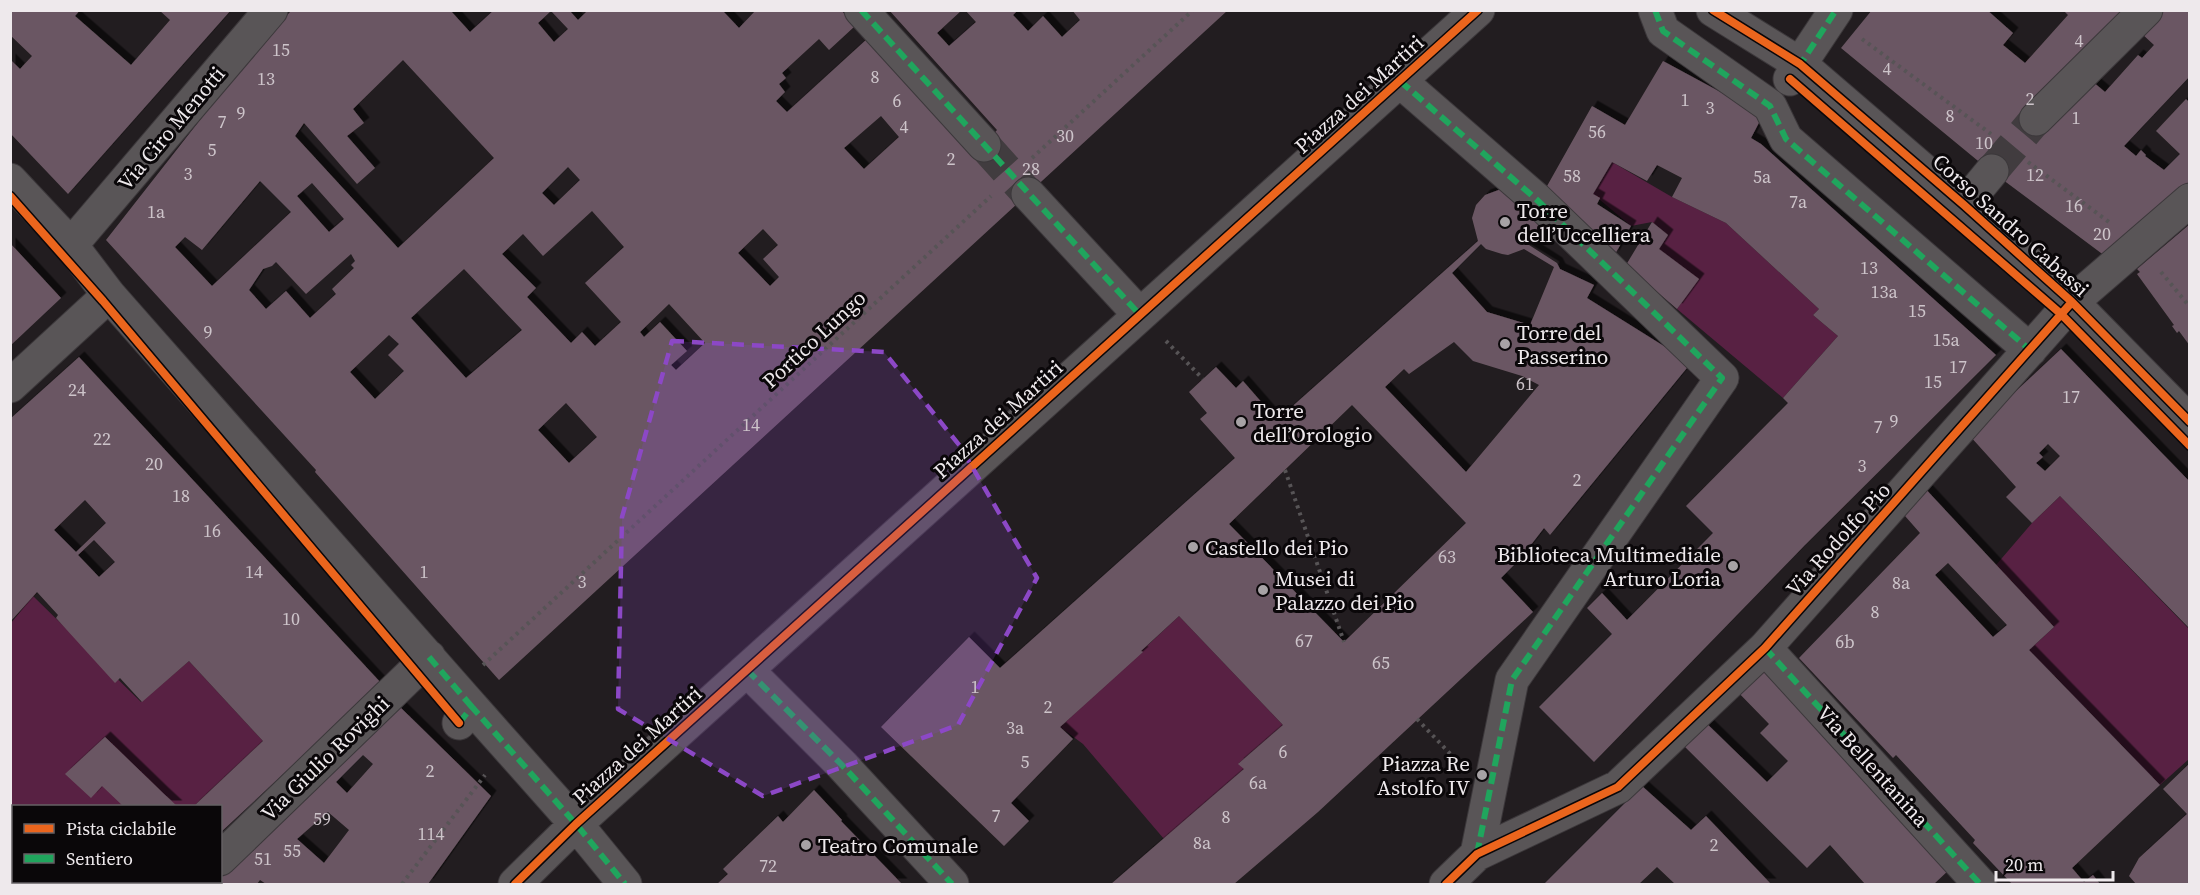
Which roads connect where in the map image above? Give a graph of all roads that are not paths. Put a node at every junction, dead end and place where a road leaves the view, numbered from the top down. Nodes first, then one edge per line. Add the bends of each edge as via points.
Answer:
1 (271, 10) edge
2 (861, 10) edge
3 (1478, 10) edge
4 (1655, 10) edge
5 (1713, 10) edge
6 (1836, 10) edge
7 (1845, 10) edge
8 (2146, 10) edge
9 (1795, 71) junction
10 (1400, 81) junction
11 (2036, 119) tunnel mouth
12 (984, 145) tunnel mouth
13 (1992, 171) tunnel mouth
14 (10, 180) edge
15 (1018, 182) tunnel mouth
16 (2190, 201) edge
17 (1964, 205) junction
18 (71, 245) junction
19 (109, 295) junction
20 (2072, 302) junction
21 (1140, 315) junction
22 (2030, 350) junction
23 (10, 386) edge
24 (2190, 422) edge
25 (1765, 648) junction
26 (429, 657) junction
27 (747, 670) junction
28 (576, 824) junction
29 (1477, 854) junction
30 (222, 857) edge
31 (515, 885) edge
32 (626, 885) edge
33 (951, 885) edge
34 (1446, 885) edge
35 (1980, 885) edge

1 - 18 street, Via Ciro Menotti
2 - 12 street
3 - 10 street, Piazza dei Martiri
4 - 22 street via 1663,31 1770,106 1786,139
5 - 9 street
6 - 9 street
7 - 9 street
8 - 11 street
9 - 17 street, Corso Sandro Cabassi
10 - 21 street, Piazza dei Martiri
10 - 29 street via 1536,199 1722,378 1512,680
13 - 17 street
14 - 18 street, Piazza dei Martiri
15 - 21 street
16 - 20 street, Via Rodolfo Pio
17 - 20 street, Corso Sandro Cabassi
18 - 19 street, Piazza dei Martiri
19 - 23 street
19 - 26 street, Piazza dei Martiri
20 - 22 street, Via Rodolfo Pio
20 - 24 street, Corso Sandro Cabassi
21 - 27 street, Piazza dei Martiri
22 - 25 street, Via Rodolfo Pio
25 - 29 street, Via Rodolfo Pio via 1618,787
25 - 35 street, Via Bellentanina
26 - 28 street, Piazza dei Martiri via 462,706
26 - 30 street, Via Giulio Rovighi
27 - 28 street, Piazza dei Martiri
27 - 33 street via 842,765
28 - 31 street, Piazza dei Martiri
28 - 32 street
29 - 34 street

